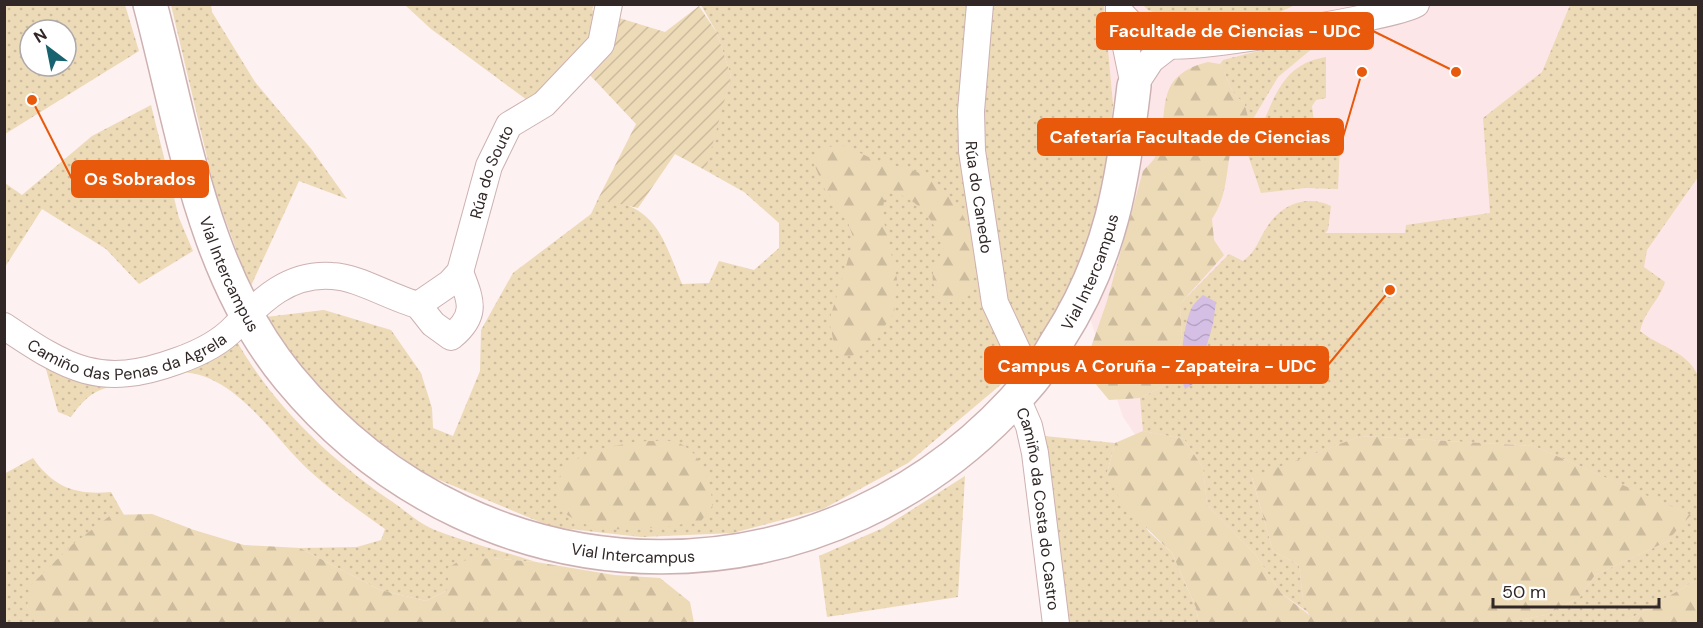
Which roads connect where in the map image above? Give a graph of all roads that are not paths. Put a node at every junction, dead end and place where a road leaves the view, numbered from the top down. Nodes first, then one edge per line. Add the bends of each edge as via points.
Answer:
1 (150, 4) edge
2 (609, 4) edge
3 (980, 4) edge
4 (1416, 4) edge
5 (1123, 7) edge
6 (1199, 43) junction
7 (1169, 46) junction
8 (1134, 86) junction
9 (460, 272) junction
10 (418, 305) junction
11 (246, 315) junction
12 (4, 326) edge
13 (1024, 388) junction
14 (1056, 624) edge

1 - 11 street, Vial Intercampus via 213,246
2 - 9 street, Rúa do Souto via 601,44 544,104 509,125 489,166
3 - 13 street, Rúa do Canedo via 971,111 972,150 995,303 1024,365
4 - 6 street via 1348,21
5 - 6 street via 1142,21
5 - 7 street via 1140,34
5 - 8 street
6 - 7 street
7 - 8 street via 1151,60
8 - 13 street, Vial Intercampus via 1118,202 1101,258 1077,311
9 - 10 street via 450,284
9 - 10 street via 472,303 465,326 451,337 433,324
10 - 11 street via 333,275 297,280 274,290
11 - 12 street, Camiño das Penas da Agrela via 226,335 191,356 151,370 106,375 71,366
11 - 13 street, Vial Intercampus via 286,375 334,428 378,465 467,517 506,532 567,549 614,555 719,553 781,541 842,521 915,484 965,448
13 - 14 street, Camiño da Costa do Castro

